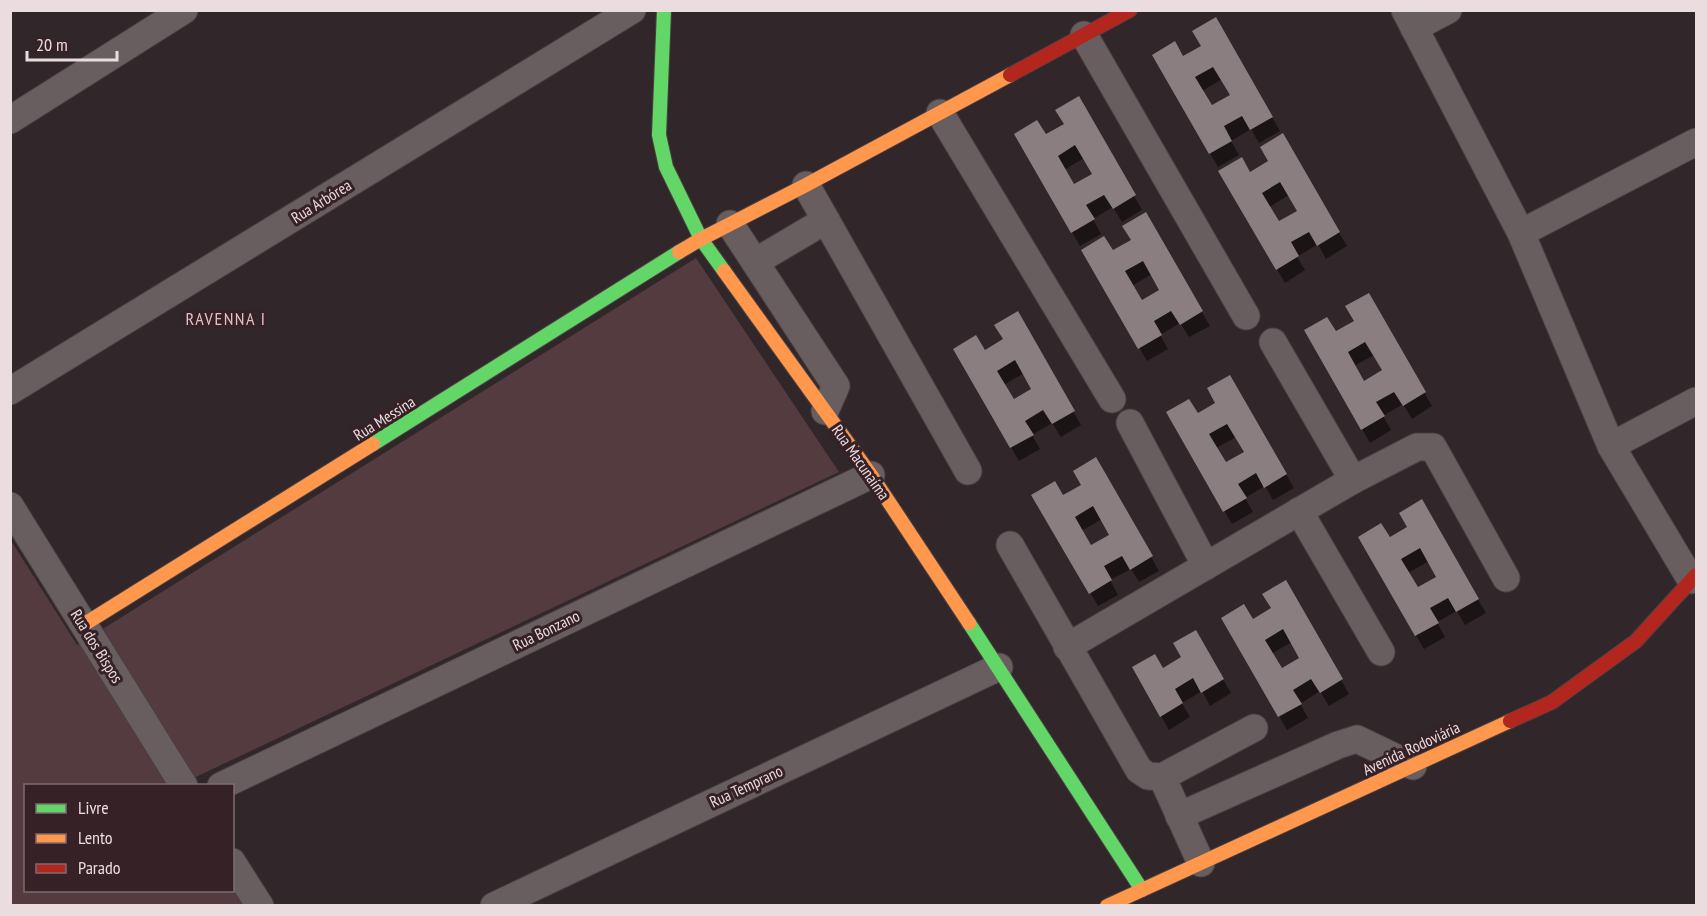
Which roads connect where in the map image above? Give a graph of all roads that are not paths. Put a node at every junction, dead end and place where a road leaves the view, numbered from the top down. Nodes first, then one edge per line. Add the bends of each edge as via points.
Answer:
1 (184, 10) edge
2 (632, 10) edge
3 (664, 10) edge
4 (1130, 10) edge
5 (1448, 10) edge
6 (1410, 19) edge
7 (1084, 35) junction
8 (940, 113) junction
9 (10, 120) edge
10 (1696, 142) edge
11 (806, 185) junction
12 (826, 220) junction
13 (730, 224) junction
14 (1521, 233) junction
15 (701, 239) junction
16 (754, 262) junction
17 (1246, 316) dead end
18 (1273, 342) dead end
19 (10, 392) edge
20 (1112, 399) dead end
21 (1696, 401) edge
22 (825, 411) junction
23 (1130, 423) dead end
24 (1611, 446) junction
25 (968, 471) dead end
26 (871, 475) junction
27 (1353, 480) junction
28 (10, 506) edge
29 (1299, 511) junction
30 (1010, 545) dead end
31 (1206, 566) junction
32 (1506, 578) dead end
33 (1694, 578) edge
34 (83, 625) junction
35 (1067, 647) junction
36 (1381, 652) dead end
37 (999, 667) junction
38 (1254, 728) dead end
39 (1202, 756) junction
40 (1413, 766) junction
41 (1162, 777) junction
42 (183, 784) edge
43 (225, 784) edge
44 (1219, 798) junction
45 (1179, 816) junction
46 (1201, 862) junction
47 (234, 865) edge
48 (1122, 900) edge
49 (260, 906) edge
50 (494, 906) edge

1 - 9 street
2 - 19 street, Rua Arbórea
3 - 15 street, Rua Macunaíma via 659,135 666,167
4 - 7 street, Rua Messina
5 - 6 street
6 - 14 street
7 - 8 street, Rua Messina
7 - 17 street
8 - 11 street, Rua Messina
8 - 20 street
10 - 14 street
11 - 12 street
11 - 13 street, Rua Messina
12 - 16 street
12 - 25 street
13 - 15 street, Rua Messina
13 - 16 street
14 - 24 street
15 - 22 street, Rua Macunaíma
15 - 34 street, Rua Messina
16 - 22 street via 836,386
18 - 27 street
21 - 24 street
22 - 26 street, Rua Macunaíma
23 - 31 street
24 - 33 street
26 - 37 street, Rua Macunaíma
26 - 43 street, Rua Bonzano
27 - 29 street
27 - 32 street via 1417,447 1433,447
28 - 34 street, Rua dos Bispos
29 - 31 street
29 - 36 street
30 - 35 street
31 - 35 street
33 - 40 street, Avenida Rodoviária via 1636,641 1552,702
34 - 42 street, Rua dos Bispos
35 - 41 street via 1139,770 1148,776
37 - 48 street, Rua Macunaíma
37 - 50 street, Rua Temprano
38 - 39 street
39 - 41 street
39 - 44 street
40 - 44 street via 1357,739
40 - 46 street, Avenida Rodoviária
41 - 45 street
44 - 45 street
45 - 46 street
46 - 48 street, Avenida Rodoviária
47 - 49 street

